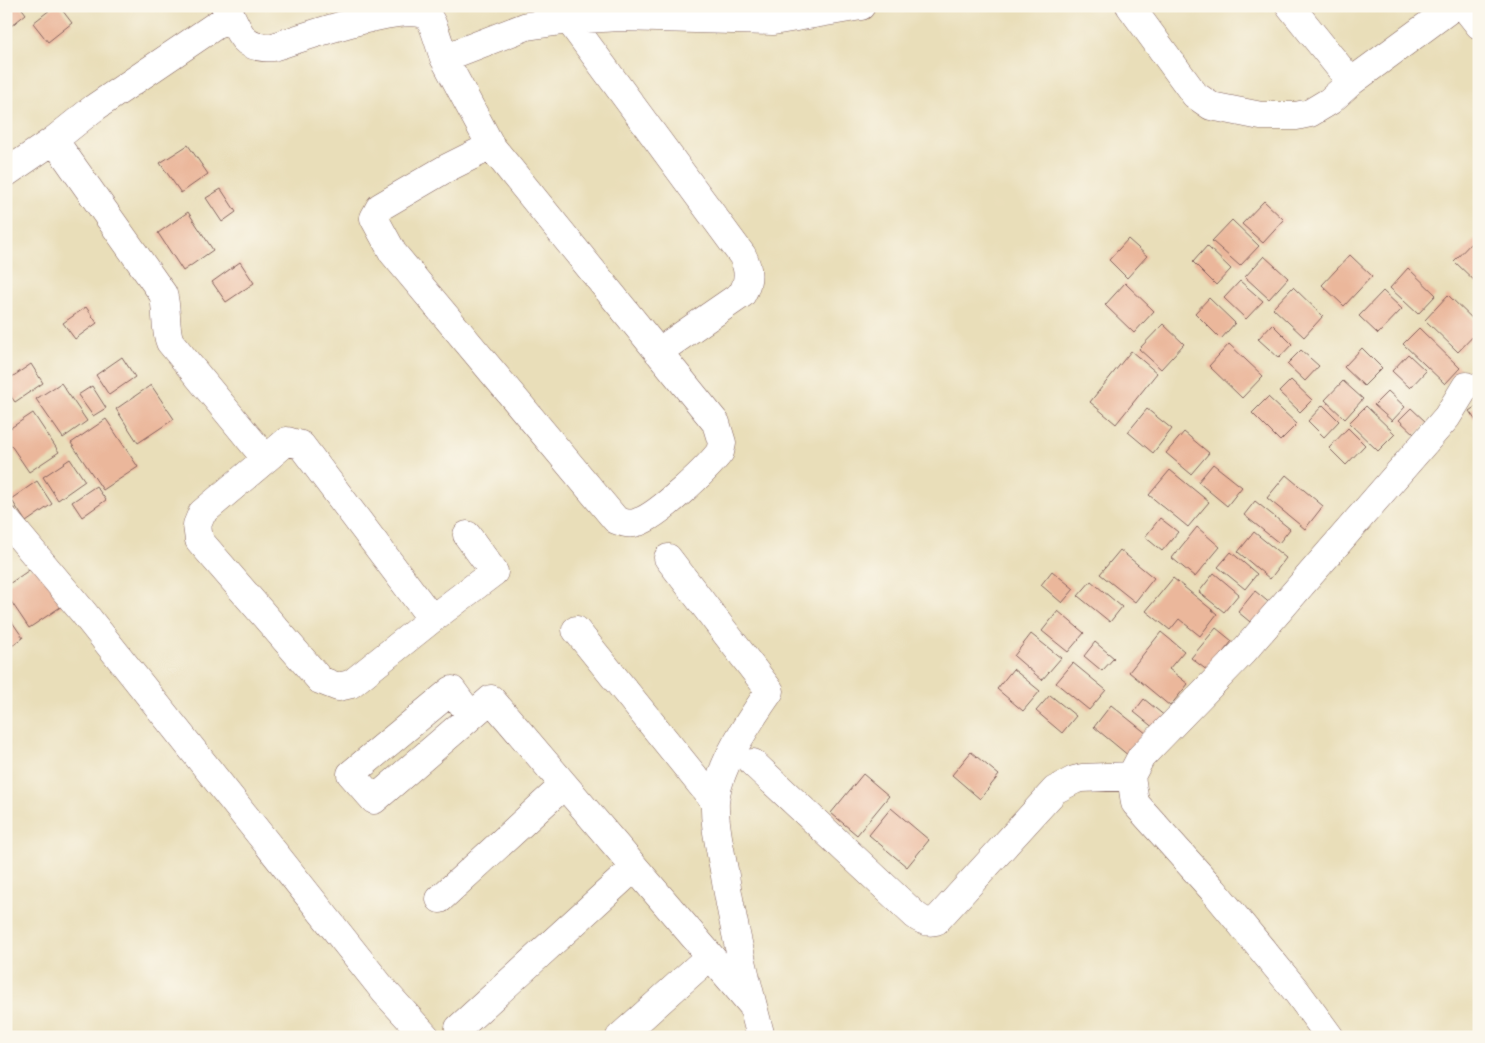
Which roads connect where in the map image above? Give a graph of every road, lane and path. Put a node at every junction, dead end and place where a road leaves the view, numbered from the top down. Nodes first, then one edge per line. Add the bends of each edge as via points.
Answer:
1 (861, 6) edge
2 (1130, 6) edge
3 (1290, 6) edge
4 (1454, 6) edge
5 (1464, 6) edge
6 (228, 11) edge
7 (371, 11) edge
8 (660, 12) edge
9 (520, 16) edge
10 (569, 20) junction
11 (1479, 25) edge
12 (444, 58) junction
13 (1351, 82) junction
14 (54, 140) junction
15 (491, 146) junction
16 (6, 173) edge
17 (658, 352) junction
18 (1466, 386) dead end
19 (266, 459) junction
20 (6, 520) edge
21 (467, 535) dead end
22 (668, 558) dead end
23 (432, 619) junction
24 (576, 630) dead end
25 (471, 716) dead end
26 (754, 763) dead end
27 (1131, 776) junction
28 (563, 786) junction
29 (715, 802) junction
30 (634, 868) junction
31 (440, 899) dead end
32 (710, 956) junction
33 (753, 1006) junction
34 (459, 1028) dead end
35 (426, 1037) edge
36 (620, 1037) edge
37 (760, 1037) edge
38 (1330, 1037) edge

1 - 8 street via 773,21
2 - 13 street via 1195,95 1212,106 1261,116 1296,116 1310,113 1330,101
3 - 13 street
4 - 13 street
5 - 11 street
6 - 7 street via 243,40 258,47 272,47
6 - 14 street
7 - 12 street via 420,12 429,18
8 - 10 street
9 - 10 street
9 - 12 street
10 - 17 street via 747,266 748,280 742,294
12 - 15 street
14 - 16 street
14 - 19 street via 163,294 170,342
15 - 17 street
15 - 17 street via 380,207 375,216 376,224 394,253 451,322 616,520 626,524 644,520 659,510 718,456 722,448 716,423
18 - 27 street via 1447,417 1243,652 1141,757
19 - 23 street via 287,441 300,445
19 - 23 street via 202,513 196,525 197,536 320,680 338,687 351,684
20 - 35 street via 385,992
21 - 23 street via 494,572
22 - 29 street via 770,690 721,776
24 - 29 street
25 - 28 street via 491,699
26 - 27 street via 915,915 928,922 936,921 1055,790 1082,778
27 - 38 street via 1132,794 1140,811 1213,890
28 - 30 street
28 - 31 street
29 - 33 street via 733,924
30 - 32 street
30 - 34 street
32 - 33 street
32 - 36 street
33 - 37 street

